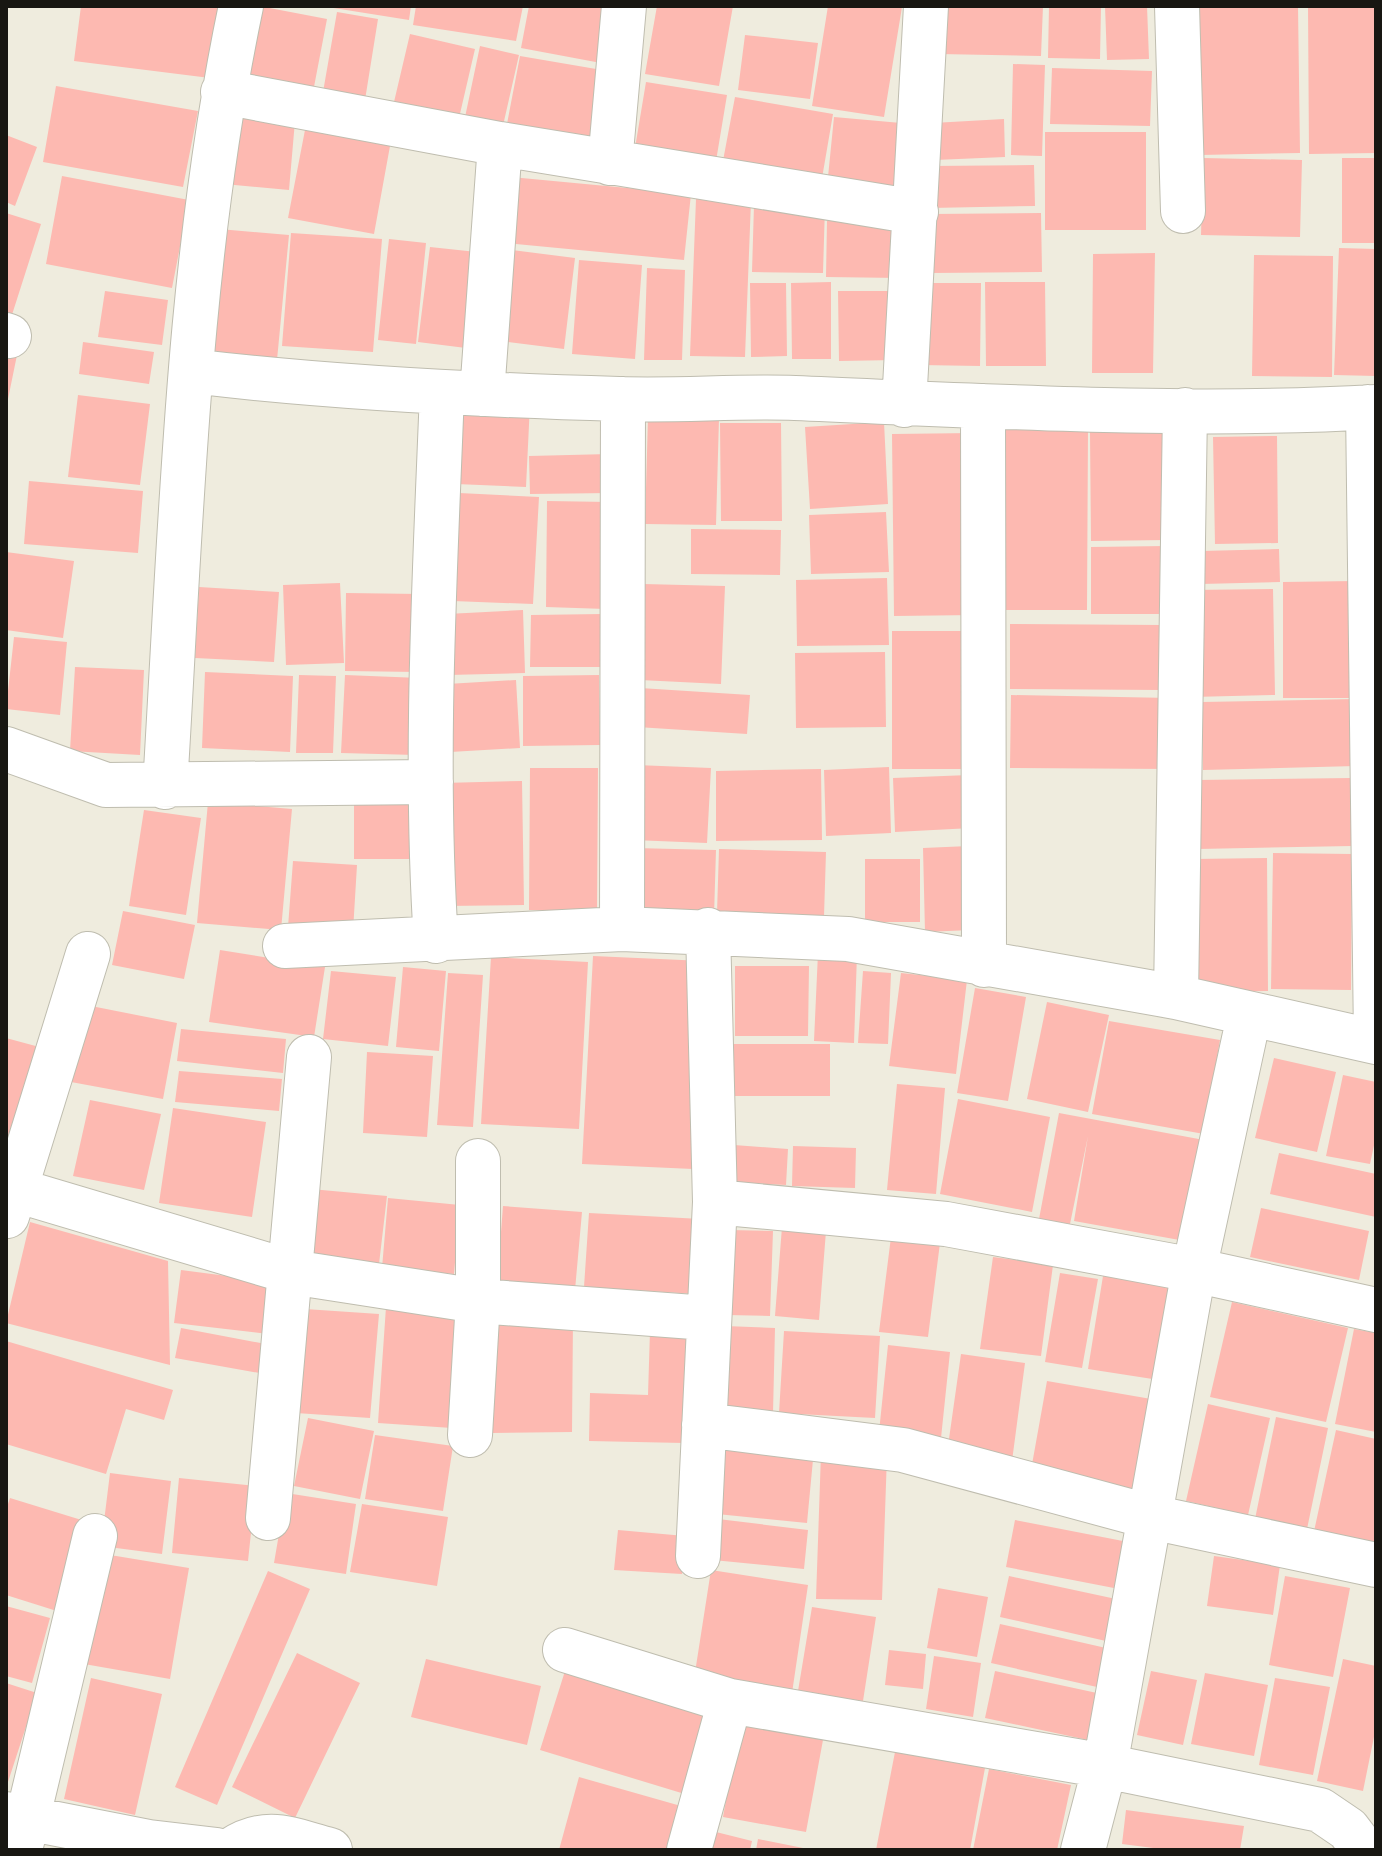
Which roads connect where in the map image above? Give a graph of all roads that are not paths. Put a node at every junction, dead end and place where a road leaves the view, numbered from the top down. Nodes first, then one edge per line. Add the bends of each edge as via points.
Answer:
1 (241, 6) edge
2 (624, 6) edge
3 (926, 6) edge
4 (1177, 6) edge
5 (223, 92) junction
6 (500, 144) junction
7 (610, 163) junction
8 (1183, 211) dead end
9 (916, 212) junction
10 (191, 371) junction
11 (462, 393) junction
12 (623, 399) junction
13 (904, 405) junction
14 (983, 406) junction
15 (1372, 407) edge
16 (1185, 410) junction
17 (6, 749) edge
18 (431, 782) junction
19 (165, 787) junction
20 (622, 929) junction
21 (708, 930) junction
22 (436, 941) junction
23 (285, 946) dead end
24 (88, 954) dead end
25 (984, 965) junction
26 (1176, 997) junction
27 (1249, 1016) junction
28 (1376, 1041) edge
29 (309, 1057) dead end
30 (478, 1161) dead end
31 (9, 1198) edge
32 (715, 1202) junction
33 (1194, 1270) junction
34 (291, 1272) junction
35 (478, 1301) junction
36 (1376, 1310) edge
37 (707, 1318) junction
38 (704, 1425) junction
39 (470, 1435) dead end
40 (1151, 1517) junction
41 (268, 1518) dead end
42 (95, 1536) dead end
43 (698, 1556) dead end
44 (1376, 1565) edge
45 (565, 1650) dead end
46 (730, 1701) junction
47 (1105, 1766) junction
48 (18, 1828) edge
49 (217, 1850) edge
50 (231, 1850) edge
51 (330, 1850) edge
52 (689, 1850) edge
53 (1083, 1850) edge
54 (1364, 1850) edge

1 - 5 street
2 - 7 street
3 - 9 street
4 - 8 street
5 - 6 street
5 - 10 street
6 - 7 street
6 - 11 street
7 - 9 street
9 - 13 street
10 - 11 street via 300,384
10 - 19 street
11 - 12 street
11 - 18 street
12 - 13 street via 793,398
12 - 20 street
13 - 14 street
14 - 16 street
14 - 25 street
15 - 16 street
15 - 28 street
16 - 26 street
17 - 19 street via 106,785
18 - 19 street
18 - 22 street
20 - 21 street
20 - 22 street
21 - 25 street via 848,939
21 - 32 street
22 - 23 street
24 - 31 street
25 - 26 street
26 - 27 street
27 - 28 street
27 - 33 street
29 - 34 street
30 - 35 street
31 - 34 street
32 - 33 street via 946,1224
32 - 37 street
33 - 36 street
33 - 40 street
34 - 35 street
34 - 41 street
35 - 37 street
35 - 39 street
37 - 38 street
38 - 40 street via 903,1450
38 - 43 street
40 - 44 street
40 - 47 street
42 - 48 street
45 - 46 street
46 - 47 street
46 - 52 street
47 - 53 street
47 - 54 street via 1320,1810 1348,1829
48 - 49 street
50 - 51 street via 250,1837 273,1835

